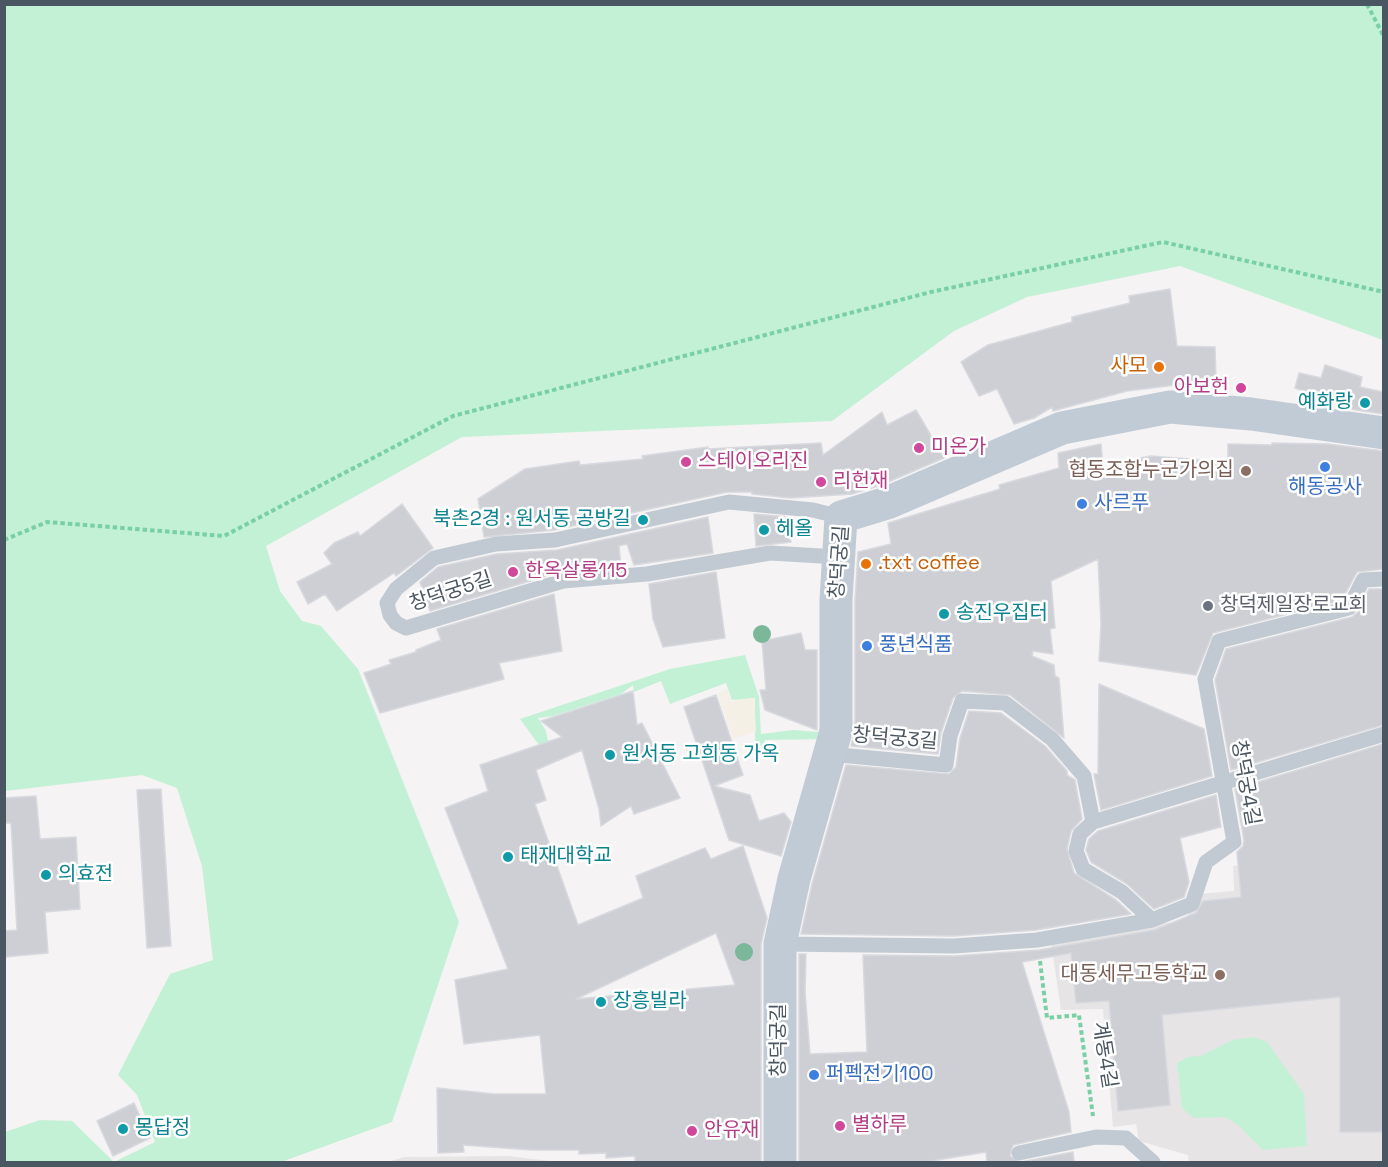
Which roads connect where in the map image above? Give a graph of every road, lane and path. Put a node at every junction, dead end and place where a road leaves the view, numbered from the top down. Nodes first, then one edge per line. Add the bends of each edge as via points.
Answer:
1 (1367, 4) edge
2 (1383, 37) edge
3 (1383, 292) edge
4 (1383, 432) edge
5 (841, 517) junction
6 (4, 540) edge
7 (838, 557) junction
8 (1383, 579) edge
9 (1383, 734) edge
10 (829, 754) junction
11 (1223, 783) junction
12 (1093, 822) junction
13 (1152, 920) junction
14 (1038, 940) junction
15 (780, 944) junction
16 (1096, 1137) junction
17 (1019, 1153) dead end
18 (780, 1162) edge
19 (1153, 1162) edge

1 - 2 path
3 - 6 path via 1163,242 931,292 453,416 224,536 47,522
4 - 5 street, 창덕궁길 via 1170,407 1062,428 887,503
5 - 7 street, 창덕궁길
5 - 7 lane, 창덕궁5길 via 813,510 729,502 555,540 496,544 434,558 396,590 387,603 396,623 406,628 563,580 647,574 770,553
7 - 10 street, 창덕궁길 via 836,731
8 - 11 lane, 창덕궁4길 via 1363,580 1349,608 1220,641 1204,679
9 - 11 lane
10 - 12 lane, 창덕궁3길 via 946,765 950,736 962,701 1005,703 1052,739 1084,776
10 - 15 street, 창덕궁길
11 - 12 lane
11 - 13 lane, 창덕궁4길 via 1234,842 1206,862 1192,904
12 - 13 lane via 1080,834 1076,851 1083,869 1122,892
13 - 14 lane, 창덕궁4길
14 - 15 lane, 창덕궁4길 via 954,946
14 - 16 path, 계동4길 via 1047,1018 1079,1015
15 - 18 street, 창덕궁길
16 - 17 lane
16 - 19 lane via 1126,1138

